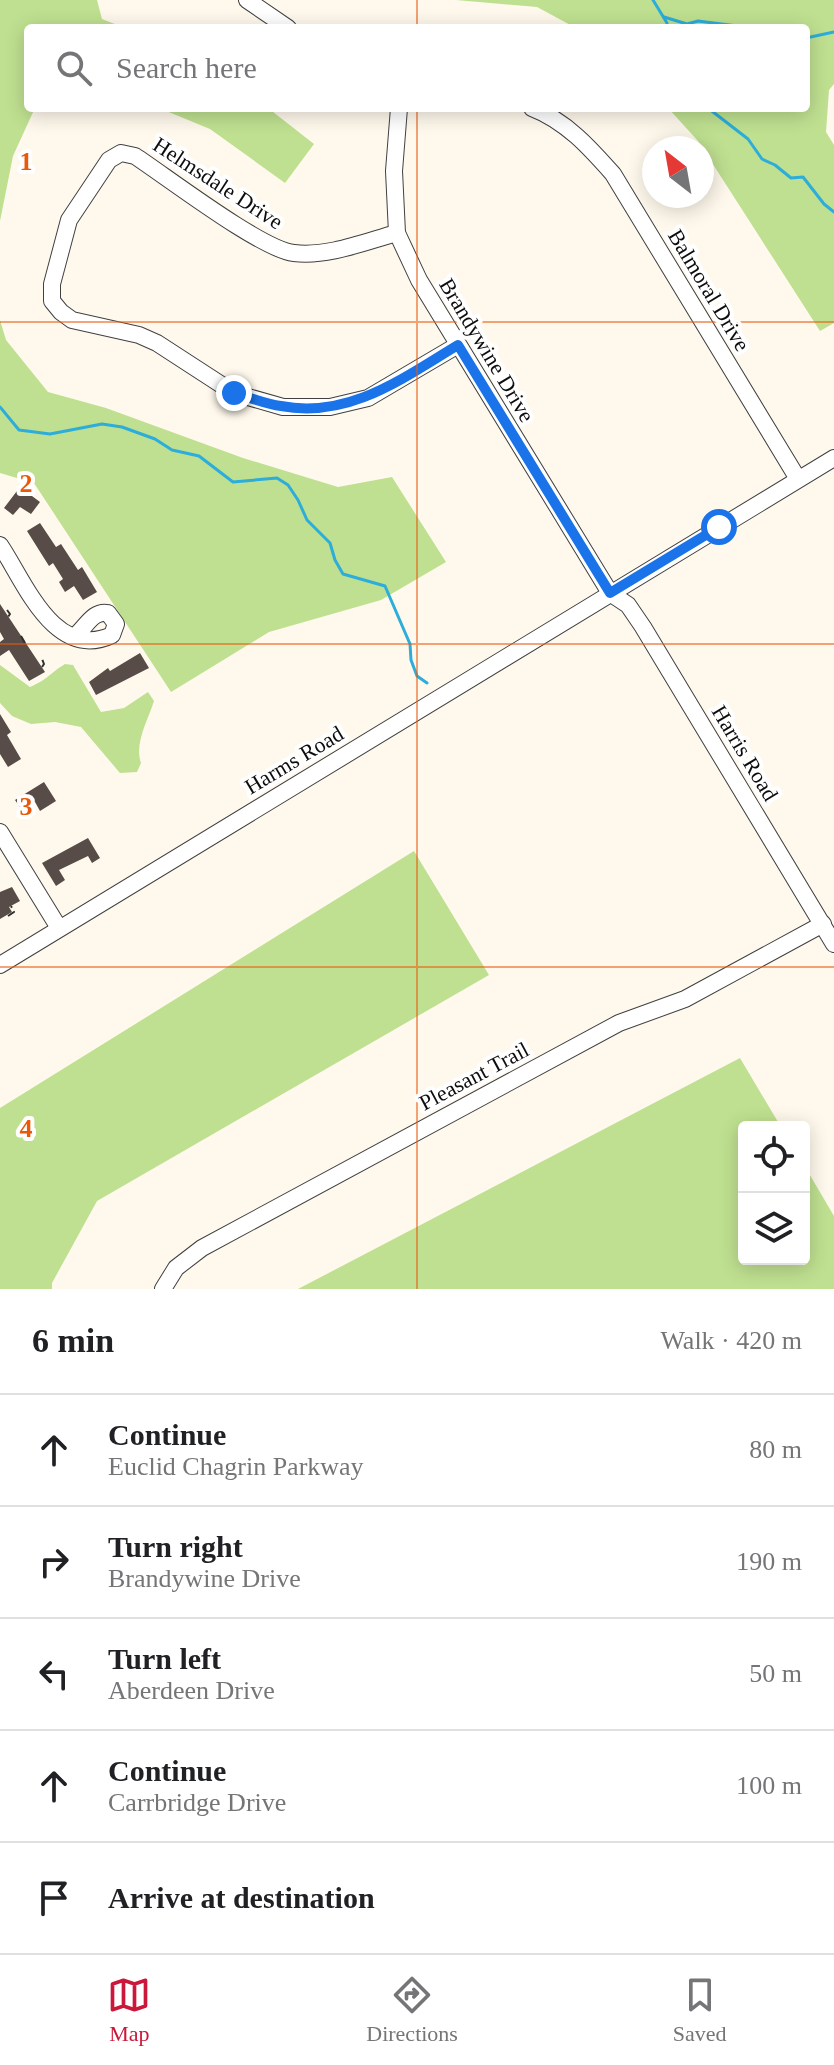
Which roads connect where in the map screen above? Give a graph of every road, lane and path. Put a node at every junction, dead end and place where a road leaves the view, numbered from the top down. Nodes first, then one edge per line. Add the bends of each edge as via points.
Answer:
1 (247, 0) edge
2 (282, 24) edge
3 (399, 112) edge
4 (543, 112) edge
5 (397, 233) junction
6 (458, 345) junction
7 (834, 458) edge
8 (798, 479) junction
9 (0, 545) edge
10 (610, 593) junction
11 (7, 610) dead end
12 (8, 617) dead end
13 (21, 636) dead end
14 (75, 636) dead end
15 (25, 643) dead end
16 (42, 659) dead end
17 (42, 667) dead end
18 (0, 832) edge
19 (11, 906) dead end
20 (8, 916) dead end
21 (823, 924) junction
22 (59, 928) junction
23 (834, 944) edge
24 (0, 965) edge
25 (163, 1289) edge

1 - 2 street
3 - 5 street, Brandywine Drive
4 - 8 street, Balmoral Drive via 583,141 613,174
5 - 6 street, Brandywine Drive
5 - 6 street, Helmsdale Drive via 320,253 291,253 265,243 135,156 121,153 109,160 69,220 52,301 72,320 139,335 234,393 283,407 330,407 368,398
6 - 10 street, Brandywine Drive
7 - 8 street, Harms Road
8 - 10 street, Harms Road
9 - 14 street via 43,615
10 - 21 street, Harris Road via 628,605 643,627
10 - 22 street, Harms Road
11 - 12 path
13 - 15 path
16 - 17 path
18 - 22 street
19 - 20 path via 14,912
21 - 23 street, Harris Road
21 - 25 street, Pleasant Trail via 685,999 619,1023 202,1248 176,1268
22 - 24 street, Harms Road

